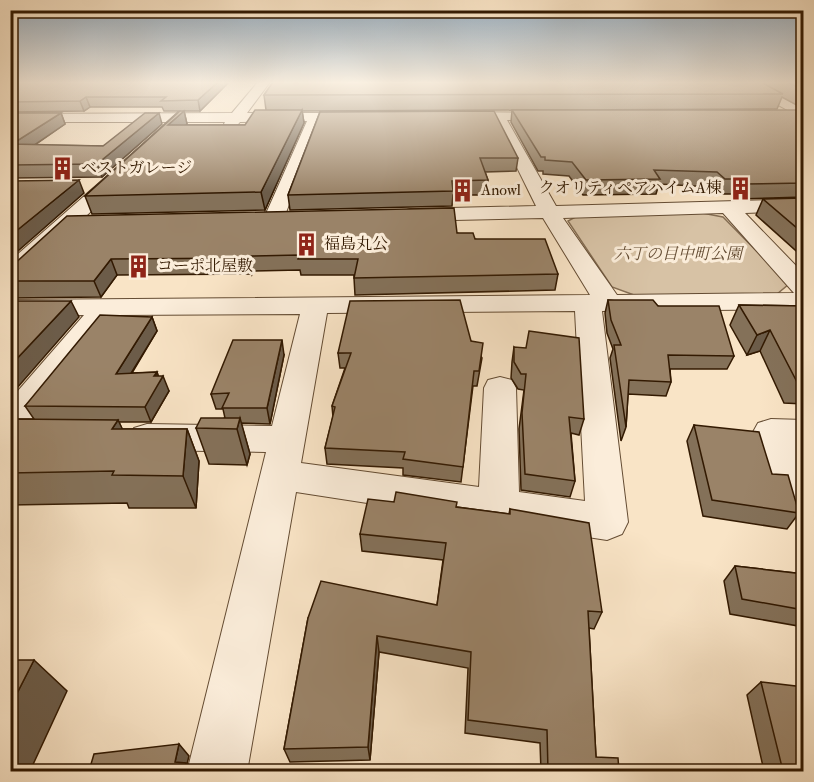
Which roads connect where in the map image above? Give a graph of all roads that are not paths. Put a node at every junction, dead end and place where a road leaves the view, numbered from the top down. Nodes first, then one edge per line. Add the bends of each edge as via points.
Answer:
1 (47, 118) edge
2 (236, 118) edge
3 (786, 118) edge
4 (234, 121) junction
5 (804, 121) edge
6 (312, 123) junction
7 (502, 123) junction
8 (10, 125) edge
9 (132, 163) edge
10 (87, 185) dead end
11 (108, 185) junction
12 (804, 205) edge
13 (728, 207) junction
14 (549, 212) junction
15 (393, 215) edge
16 (274, 218) junction
17 (297, 218) edge
18 (250, 219) edge
19 (101, 222) edge
20 (66, 223) junction
21 (10, 275) edge
22 (804, 289) edge
23 (804, 301) edge
24 (598, 303) junction
25 (315, 306) junction
26 (106, 307) junction
27 (10, 308) edge
28 (500, 388) dead end
29 (10, 424) edge
30 (804, 433) edge
31 (114, 437) edge
32 (283, 457) junction
33 (804, 503) edge
34 (499, 507) junction
35 (217, 771) edge

1 - 4 street
2 - 4 street
3 - 5 street
4 - 6 street
4 - 6 street via 374,120
4 - 8 street via 169,129
6 - 16 street
7 - 7 street via 439,120 575,119
7 - 14 street
9 - 11 street
10 - 11 street
11 - 20 street
12 - 13 street
13 - 14 street
13 - 22 street
14 - 15 street
14 - 24 street
16 - 17 street
16 - 18 street
19 - 20 street
20 - 21 street
23 - 24 street
24 - 25 street
24 - 34 street via 607,522
25 - 26 street
25 - 32 street
26 - 27 street
26 - 29 street
28 - 34 street
30 - 33 street via 771,432
31 - 32 street
32 - 34 street
32 - 35 street

